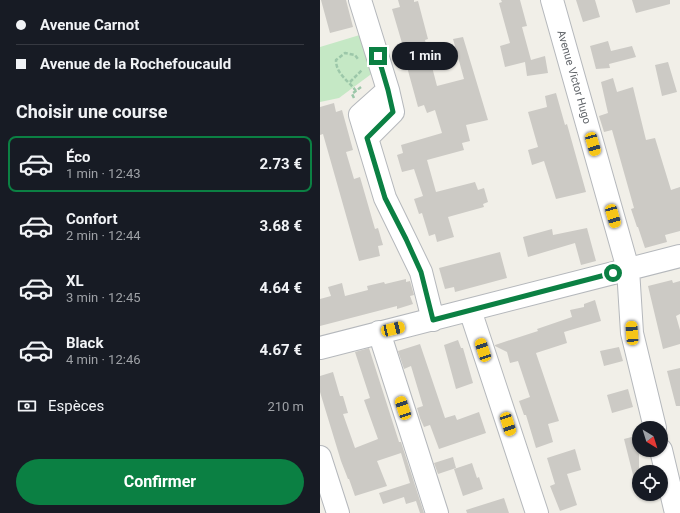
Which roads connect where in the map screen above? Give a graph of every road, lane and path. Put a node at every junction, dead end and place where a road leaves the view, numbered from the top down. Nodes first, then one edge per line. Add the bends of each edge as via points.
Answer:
1 (360, 0) edge
2 (552, 0) edge
3 (350, 82) junction
4 (356, 91) dead end
5 (680, 256) edge
6 (628, 269) junction
7 (470, 310) junction
8 (433, 320) junction
9 (379, 332) junction
10 (320, 348) edge
11 (653, 421) edge
12 (320, 457) edge
13 (663, 457) edge
14 (338, 513) edge
15 (437, 513) edge
16 (537, 513) edge
17 (676, 513) edge

1 - 8 street via 388,90 360,115 385,198 421,272
2 - 6 street, Avenue Victor Hugo
3 - 3 path via 342,77 336,68 336,60 346,53 355,55 363,70
3 - 4 path
5 - 6 street
6 - 7 street
6 - 11 street, Avenue Victor Hugo via 632,333
7 - 8 street
7 - 16 street
8 - 9 street
9 - 10 street
9 - 15 street
12 - 14 street
13 - 17 street

